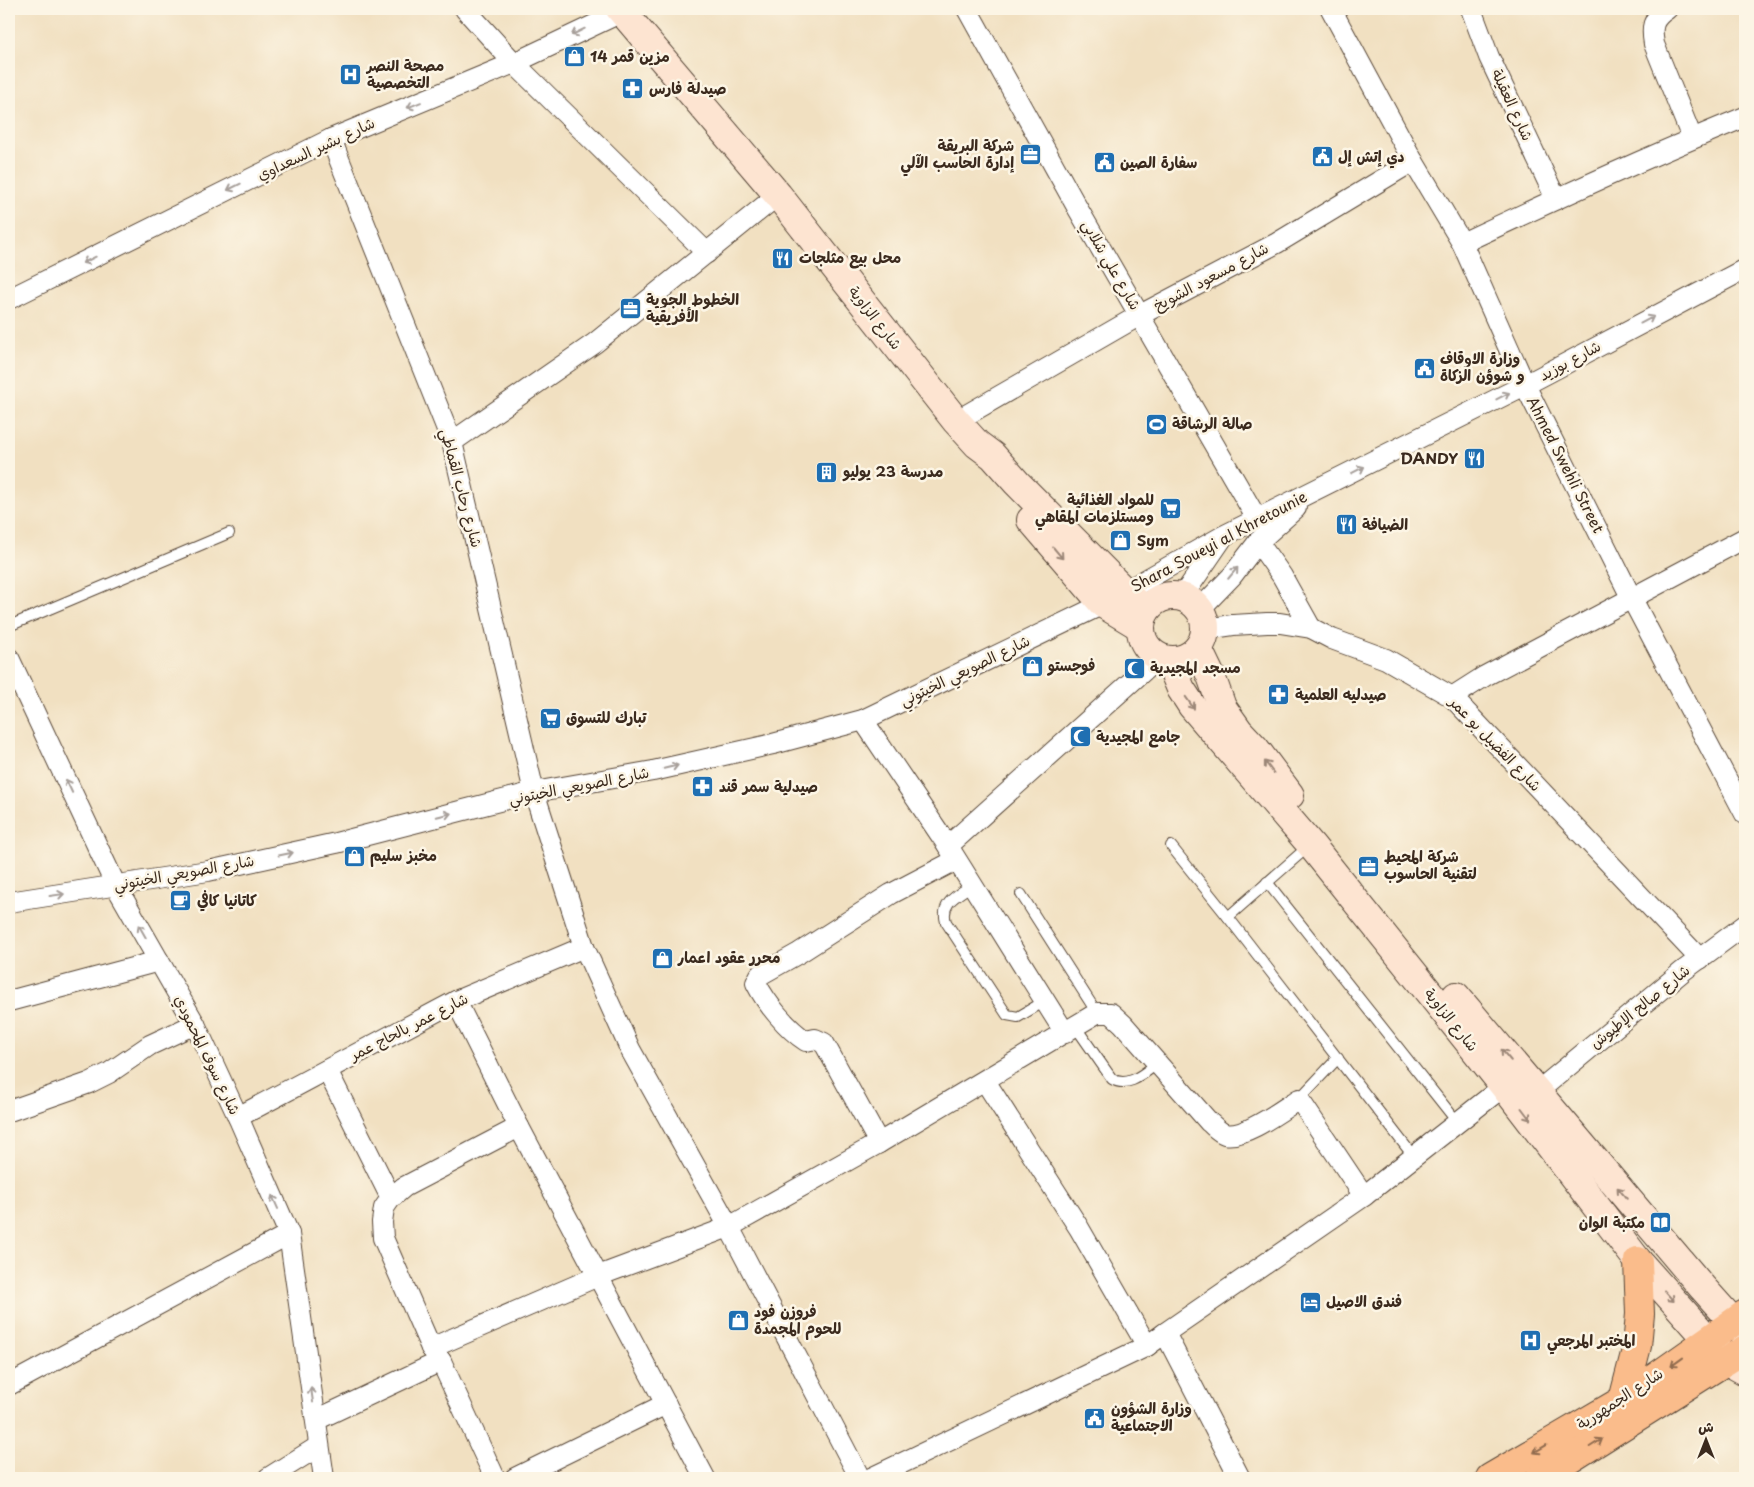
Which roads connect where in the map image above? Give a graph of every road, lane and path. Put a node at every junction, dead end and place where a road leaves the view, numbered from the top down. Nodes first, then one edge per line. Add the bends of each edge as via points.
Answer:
1 (466, 9) edge
2 (967, 9) edge
3 (1331, 9) edge
4 (1471, 9) edge
5 (1667, 9) edge
6 (623, 10) edge
7 (514, 64) junction
8 (1745, 117) edge
9 (1692, 138) junction
10 (330, 139) junction
11 (1413, 161) junction
12 (778, 195) junction
13 (1556, 199) junction
14 (1462, 243) junction
15 (707, 252) junction
16 (1745, 269) edge
17 (9, 299) edge
18 (1140, 315) junction
19 (1525, 385) junction
20 (956, 421) junction
21 (452, 442) junction
22 (1314, 492) junction
23 (1257, 519) junction
24 (229, 532) dead end
25 (1223, 536) junction
26 (1745, 538) edge
27 (1258, 542) junction
28 (1114, 598) junction
29 (1632, 599) junction
30 (1143, 620) junction
31 (1196, 621) junction
32 (9, 626) edge
33 (1311, 628) junction
34 (9, 658) edge
35 (1164, 658) junction
36 (1452, 697) junction
37 (863, 720) junction
38 (534, 792) junction
39 (1745, 814) edge
40 (1310, 844) junction
41 (1171, 846) dead end
42 (952, 853) junction
43 (1268, 882) junction
44 (972, 885) junction
45 (116, 886) junction
46 (1020, 894) dead end
47 (9, 902) edge
48 (1228, 917) junction
49 (1745, 925) edge
50 (584, 947) junction
51 (1700, 959) junction
52 (159, 961) junction
53 (9, 1001) edge
54 (456, 1001) junction
55 (1045, 1001) junction
56 (1097, 1013) junction
57 (195, 1024) junction
58 (1070, 1030) junction
59 (1338, 1058) junction
60 (1158, 1063) junction
61 (326, 1070) junction
62 (985, 1081) junction
63 (1504, 1086) junction
64 (1537, 1092) junction
65 (1299, 1099) junction
66 (9, 1111) edge
67 (238, 1117) junction
68 (1458, 1122) junction
69 (519, 1127) junction
70 (879, 1143) junction
71 (1414, 1156) junction
72 (1364, 1196) junction
73 (391, 1198) junction
74 (729, 1227) junction
75 (289, 1234) junction
76 (1638, 1260) junction
77 (598, 1276) junction
78 (1741, 1323) edge
79 (1165, 1333) junction
80 (1708, 1340) junction
81 (1147, 1346) junction
82 (436, 1354) junction
83 (1739, 1360) edge
84 (9, 1385) edge
85 (1623, 1400) junction
86 (666, 1404) junction
87 (316, 1420) junction
88 (320, 1446) junction
89 (268, 1478) edge
90 (324, 1478) edge
91 (495, 1478) edge
92 (515, 1478) edge
93 (705, 1478) edge
94 (860, 1478) edge
95 (871, 1478) edge
96 (1240, 1478) edge
97 (1490, 1478) edge
98 (1540, 1478) edge

1 - 7 street
2 - 18 street, شارع علي شلابي
3 - 11 street, Ahmed Swehli Street
4 - 13 street, شارع العقيلة via 1489,57
5 - 9 street via 1654,22 1654,44
6 -> 7 street, شارع بشير السعداوي
6 - 12 main road, شارع الزاوية
7 -> 10 street, شارع بشير السعداوي
7 - 15 street
8 - 9 street
9 - 13 street
10 -> 17 street, شارع بشير السعداوي
10 - 21 street, شارع رحاب القماطي
11 - 14 street, Ahmed Swehli Street
11 - 18 street, شارع مسعود الشويخ via 1277,243
12 - 15 street
12 - 20 main road, شارع الزاوية
13 - 14 street
14 - 19 street, Ahmed Swehli Street
15 - 21 street via 596,344
19 -> 16 street, شارع بوزيد
18 - 20 street, شارع مسعود الشويخ
18 - 23 street, شارع علي شلابي
22 -> 19 street, شارع بوزيد
19 - 29 street, Ahmed Swehli Street
20 - 28 main road, شارع الزاوية via 1060,555
21 - 38 street, شارع رحاب القماطي
22 - 23 street, Shara Soueyi al Khretounie
22 - 27 street
23 - 25 street, Shara Soueyi al Khretounie
24 - 32 lane
25 - 28 street, Shara Soueyi al Khretounie
25 - 31 street
26 - 29 street
31 -> 27 street
27 - 33 street via 1282,576
28 - 30 main road
28 - 37 street, شارع الصويعي الخيتوني
29 - 36 street via 1485,676
29 - 39 street, Ahmed Swehli Street
30 - 31 main road via 1152,603 1172,595
30 - 35 main road via 1145,645
31 - 33 street, شارع الفضيل بو عمر
31 - 35 main road via 1190,656 1180,660
64 -> 31 main road, شارع الزاوية via 1355,877 1239,731 1222,707
33 - 36 street, شارع الفضيل بو عمر via 1386,660
45 -> 34 street, شارع سوف المحمودي
35 -> 40 main road, شارع الزاوية via 1192,706
35 - 42 street
36 - 51 street, شارع الفضيل بو عمر
38 -> 37 street, شارع الصويعي الخيتوني via 653,771
37 - 42 street
45 -> 38 street, شارع الصويعي الخيتوني via 208,871 336,843
38 - 50 street, شارع رحاب القماطي
40 - 43 lane
40 - 63 main road, شارع الزاوية
41 - 48 lane
42 - 44 street
42 - 70 street via 760,975 756,983 793,1033 806,1041 815,1039 824,1043
43 - 48 lane
43 - 68 lane
44 - 55 street
44 - 55 lane via 946,905 946,922 1007,1015 1018,1017
47 -> 45 street, شارع الصويعي الخيتوني
52 -> 45 street, شارع سوف المحمودي
46 - 56 lane
48 - 59 lane
49 - 51 street, شارع صالح الإطيوش
50 - 54 street, شارع عمر بالحاج عمر
50 - 74 street, شارع رحاب القماطي via 630,1049
51 - 64 street, شارع صالح الإطيوش
52 - 53 street
52 - 57 street, شارع سوف المحمودي
54 - 61 street, شارع عمر بالحاج عمر
54 - 69 street
55 - 58 street
56 - 58 street
56 - 60 street via 1111,1013
57 - 66 street via 150,1045 89,1083
57 - 67 street, شارع سوف المحمودي
58 - 60 lane via 1112,1079 1122,1083 1132,1081
58 - 62 street
59 - 65 lane
59 - 71 lane
60 - 65 street via 1209,1122 1226,1134 1238,1134
61 - 67 street, شارع عمر بالحاج عمر
61 - 73 street
62 - 70 street
62 - 81 street via 1079,1228
63 - 68 street
63 -> 76 main road, شارع الزاوية
78 -> 64 main road, شارع الزاوية via 1702,1287
65 - 72 street
75 -> 67 street, شارع سوف المحمودي
68 - 71 street
69 - 73 street via 404,1187
69 - 77 street
70 - 74 street
71 - 72 street
72 - 79 street
73 - 82 street via 384,1208 383,1238
74 - 77 street
74 - 94 street, شارع رحاب القماطي
75 - 84 street
87 -> 75 street, شارع سوف المحمودي
76 -> 80 main road, شارع الزاوية
76 - 85 main road via 1640,1314 1637,1346
77 - 82 street
77 - 86 street
78 - 80 main road, شارع الجمهورية
79 - 81 street
79 - 96 street
80 - 83 main road, شارع الزاوية
80 -> 85 main road, شارع الجمهورية
81 - 95 street
82 - 87 street
82 - 91 street
98 -> 83 main road, شارع الجمهورية
85 -> 97 main road, شارع الجمهورية
86 - 92 street
86 - 93 street
87 - 88 street, شارع سوف المحمودي
88 - 89 street
88 - 90 street, شارع سوف المحمودي

